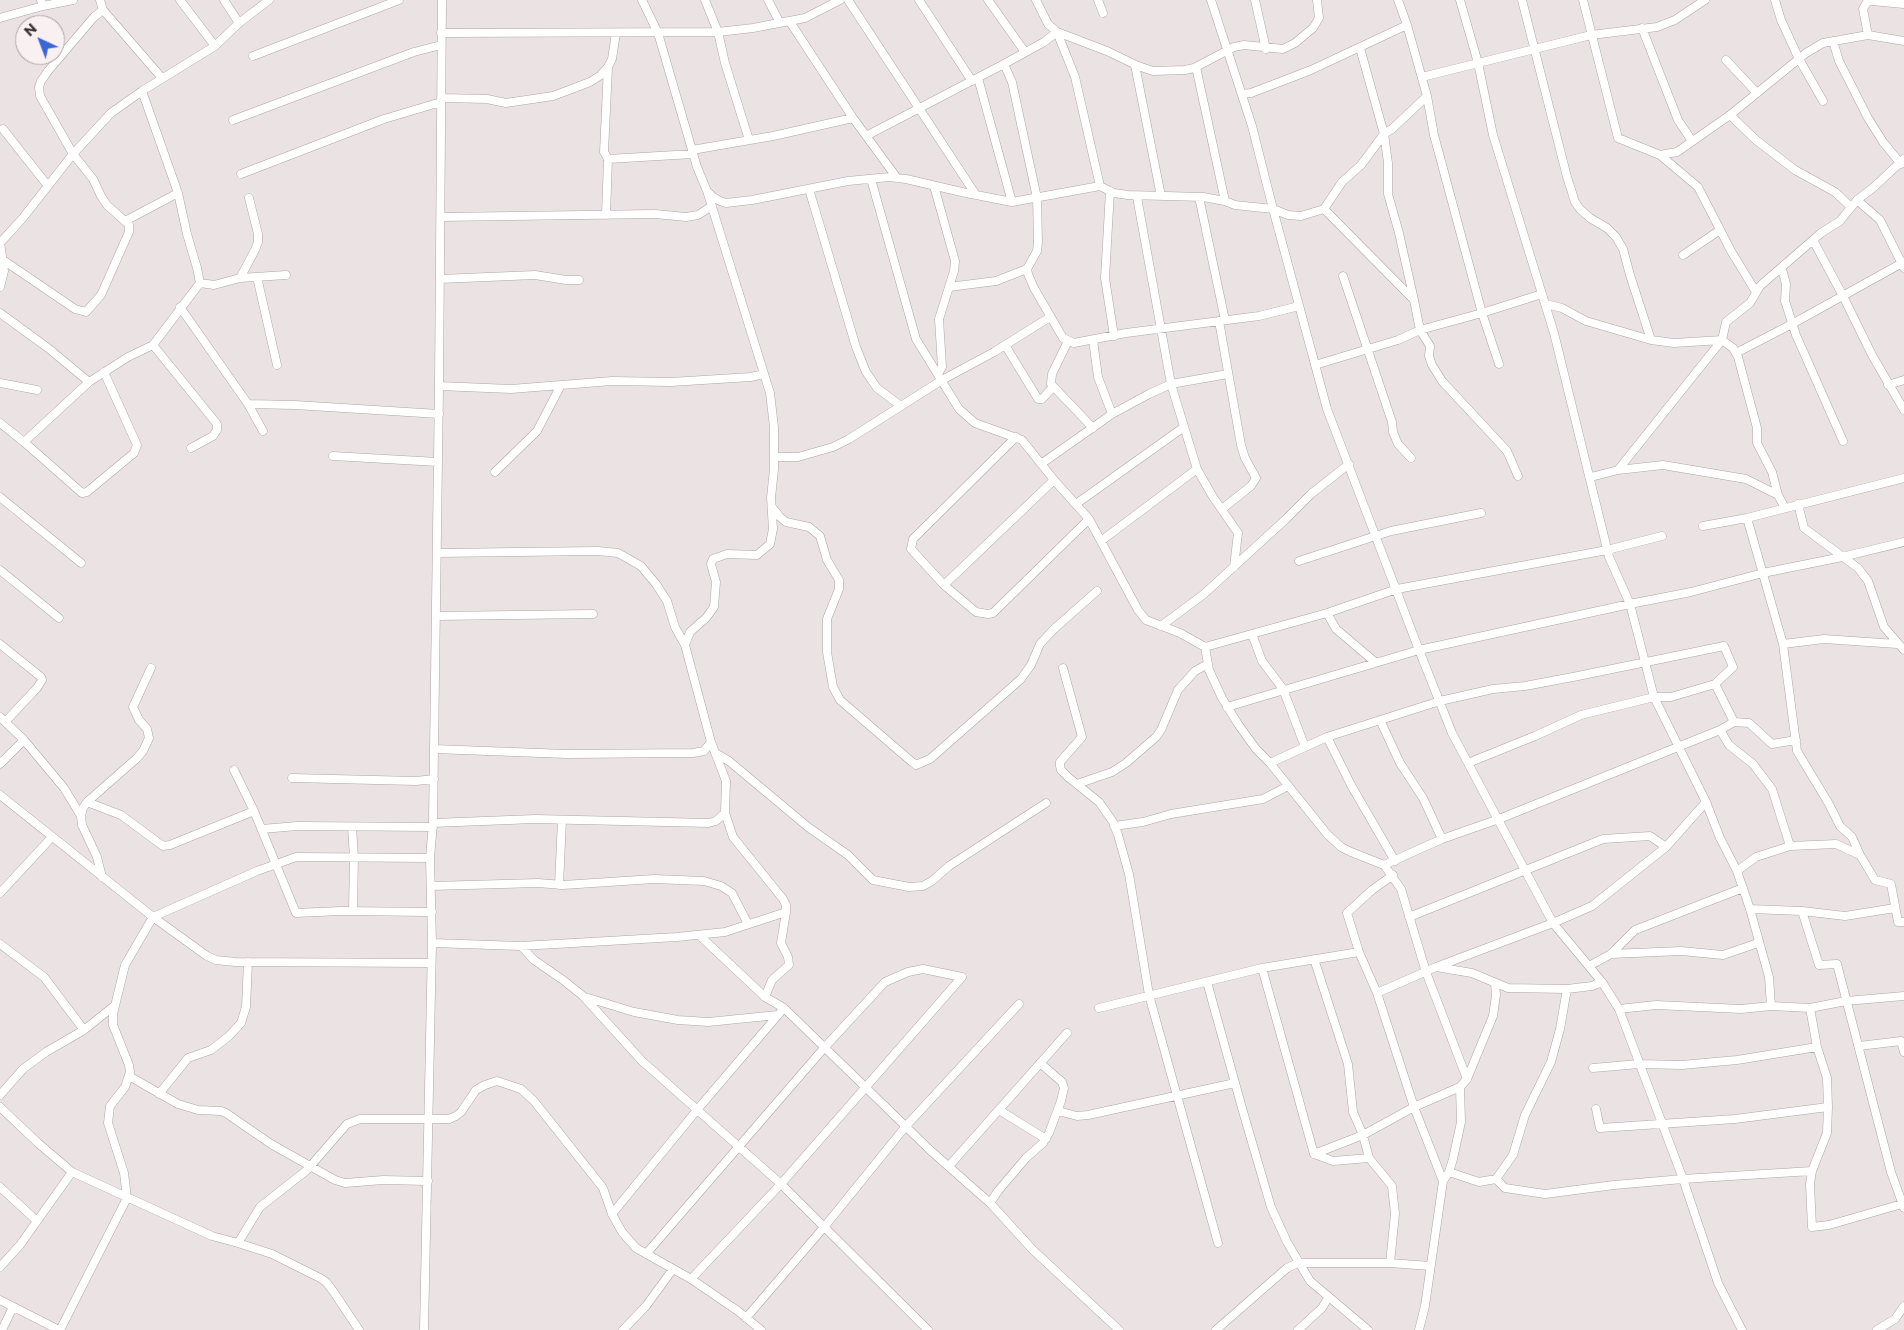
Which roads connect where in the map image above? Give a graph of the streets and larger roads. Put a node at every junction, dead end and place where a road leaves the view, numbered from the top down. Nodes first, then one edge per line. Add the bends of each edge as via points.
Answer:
1 (73, 0) edge
2 (100, 0) edge
3 (180, 0) edge
4 (224, 0) edge
5 (269, 0) edge
6 (399, 0) edge
7 (442, 0) edge
8 (642, 0) edge
9 (705, 0) edge
10 (768, 0) edge
11 (848, 0) edge
12 (919, 0) edge
13 (988, 0) edge
14 (1036, 0) edge
15 (1098, 0) edge
16 (1211, 0) edge
17 (1255, 0) edge
18 (1317, 0) edge
19 (1398, 0) edge
20 (1460, 0) edge
21 (1522, 0) edge
22 (1583, 0) edge
23 (1704, 0) edge
24 (1775, 0) edge
25 (835, 1) edge
26 (42, 3) edge
27 (1904, 4) edge
28 (104, 10) junction
29 (1103, 13) dead end
30 (0, 18) edge
31 (790, 22) junction
32 (239, 23) junction
33 (780, 23) junction
34 (1407, 25) junction
35 (1642, 28) junction
36 (718, 32) junction
37 (1057, 32) junction
38 (441, 33) junction
39 (616, 33) junction
40 (658, 34) junction
41 (1591, 35) junction
42 (1868, 35) junction
43 (1833, 41) junction
44 (1904, 41) edge
45 (441, 45) junction
46 (215, 46) junction
47 (1266, 48) junction
48 (1360, 48) junction
49 (1534, 50) junction
50 (1228, 51) junction
51 (1025, 52) junction
52 (253, 56) dead end
53 (1799, 59) junction
54 (1726, 60) dead end
55 (1478, 63) junction
56 (1004, 64) junction
57 (1135, 65) junction
58 (608, 67) junction
59 (1196, 67) junction
60 (1422, 76) junction
61 (162, 78) junction
62 (975, 79) junction
63 (142, 91) junction
64 (1757, 93) junction
65 (1242, 94) junction
66 (1427, 96) junction
67 (441, 100) junction
68 (1823, 101) dead end
69 (920, 109) junction
70 (1730, 115) junction
71 (853, 118) junction
72 (233, 120) dead end
73 (3, 129) dead end
74 (1384, 134) junction
75 (866, 136) junction
76 (749, 140) junction
77 (1692, 141) junction
78 (692, 152) junction
79 (73, 154) junction
80 (1660, 155) junction
81 (608, 159) junction
82 (1902, 162) edge
83 (241, 174) dead end
84 (897, 178) junction
85 (872, 179) junction
86 (48, 186) junction
87 (934, 186) junction
88 (1100, 186) junction
89 (809, 189) junction
90 (708, 191) junction
91 (1110, 191) junction
92 (178, 193) junction
93 (976, 195) junction
94 (1161, 196) junction
95 (1137, 197) junction
96 (1199, 197) junction
97 (249, 198) dead end
98 (1037, 198) junction
99 (1857, 200) junction
100 (1225, 201) junction
101 (1012, 202) junction
102 (712, 206) junction
103 (1851, 207) junction
104 (1324, 208) junction
105 (1272, 209) junction
106 (606, 215) junction
107 (440, 217) junction
108 (125, 221) junction
109 (1720, 230) junction
110 (1813, 240) junction
111 (0, 243) edge
112 (1682, 255) dead end
113 (3, 260) junction
114 (1903, 264) edge
115 (1027, 269) junction
116 (1782, 269) junction
117 (286, 274) dead end
118 (1344, 276) dead end
119 (257, 277) junction
120 (240, 278) junction
121 (440, 279) junction
122 (580, 280) dead end
123 (200, 283) junction
124 (0, 287) edge
125 (949, 287) junction
126 (1756, 292) junction
127 (1542, 294) junction
128 (1843, 296) junction
129 (1414, 300) junction
130 (1546, 304) junction
131 (1299, 306) junction
132 (180, 307) junction
133 (0, 312) edge
134 (1482, 313) junction
135 (1050, 317) junction
136 (1222, 321) junction
137 (1792, 324) junction
138 (1161, 329) junction
139 (1420, 330) junction
140 (1114, 336) junction
141 (1094, 340) junction
142 (1652, 340) junction
143 (1722, 340) junction
144 (1068, 341) junction
145 (1004, 345) junction
146 (152, 346) junction
147 (1368, 350) junction
148 (1736, 353) junction
149 (1500, 364) dead end
150 (277, 365) dead end
151 (1315, 365) junction
152 (104, 372) junction
153 (764, 374) junction
154 (1228, 374) junction
155 (940, 377) junction
156 (1904, 380) edge
157 (89, 382) junction
158 (0, 383) edge
159 (1171, 384) junction
160 (561, 385) junction
161 (1888, 385) junction
162 (439, 386) junction
163 (1053, 387) junction
164 (37, 390) dead end
165 (248, 404) junction
166 (901, 406) junction
167 (1904, 410) edge
168 (439, 414) junction
169 (1112, 414) junction
170 (0, 423) edge
171 (1184, 427) junction
172 (1093, 428) junction
173 (263, 431) dead end
174 (1016, 437) junction
175 (1843, 441) dead end
176 (24, 442) junction
177 (191, 448) dead end
178 (333, 456) dead end
179 (774, 457) junction
180 (1411, 458) dead end
181 (438, 462) junction
182 (1041, 464) junction
183 (1349, 464) junction
184 (1197, 469) junction
185 (1618, 470) junction
186 (495, 472) dead end
187 (1518, 476) dead end
188 (1590, 477) junction
189 (1904, 478) edge
190 (1054, 480) junction
191 (1778, 495) junction
192 (0, 497) edge
193 (1076, 504) junction
194 (1798, 504) junction
195 (772, 507) junction
196 (1786, 508) junction
197 (1222, 509) junction
198 (1482, 513) dead end
199 (1747, 518) junction
200 (1089, 519) junction
201 (1703, 526) dead end
202 (1377, 536) junction
203 (1662, 536) dead end
204 (1101, 541) junction
205 (1904, 542) edge
206 (1607, 550) junction
207 (437, 553) junction
208 (1842, 558) junction
209 (1299, 561) dead end
210 (81, 563) dead end
211 (1234, 567) junction
212 (0, 570) edge
213 (1763, 573) junction
214 (944, 585) junction
215 (1397, 589) junction
216 (1097, 592) dead end
217 (1630, 604) junction
218 (1327, 613) junction
219 (593, 614) dead end
220 (436, 616) junction
221 (59, 618) dead end
222 (1161, 626) junction
223 (1252, 634) junction
224 (0, 644) edge
225 (1783, 644) junction
226 (685, 645) junction
227 (1205, 647) junction
228 (1419, 650) junction
229 (1902, 650) edge
230 (1375, 662) junction
231 (1646, 663) junction
232 (1208, 664) junction
233 (151, 668) dead end
234 (1063, 668) dead end
235 (1715, 684) junction
236 (1283, 690) junction
237 (1654, 697) junction
238 (1440, 701) junction
239 (1227, 707) junction
240 (3, 719) edge
241 (1381, 722) junction
242 (1734, 722) junction
243 (1720, 730) junction
244 (1327, 738) junction
245 (24, 740) junction
246 (1796, 740) junction
247 (711, 742) junction
248 (1679, 746) junction
249 (1306, 747) junction
250 (434, 749) junction
251 (717, 754) junction
252 (1270, 762) junction
253 (1468, 763) junction
254 (0, 764) edge
255 (234, 770) dead end
256 (292, 778) dead end
257 (434, 779) junction
258 (1077, 784) junction
259 (1288, 786) junction
260 (0, 795) edge
261 (87, 802) junction
262 (1706, 802) junction
263 (1046, 803) dead end
264 (254, 811) junction
265 (725, 813) junction
266 (81, 816) junction
267 (1498, 819) junction
268 (562, 820) junction
269 (433, 825) junction
270 (1114, 826) junction
271 (352, 827) junction
272 (262, 829) junction
273 (52, 837) junction
274 (1442, 839) junction
275 (1790, 846) junction
276 (1666, 847) junction
277 (1860, 855) junction
278 (354, 857) junction
279 (430, 858) junction
280 (1395, 861) junction
281 (276, 863) junction
282 (1384, 865) junction
283 (1526, 870) junction
284 (1737, 871) junction
285 (1392, 875) junction
286 (102, 877) junction
287 (559, 885) junction
288 (432, 886) junction
289 (1743, 888) junction
290 (0, 893) edge
291 (1895, 908) junction
292 (1750, 910) junction
293 (353, 911) junction
294 (1802, 911) junction
295 (432, 912) junction
296 (786, 912) junction
297 (1410, 917) junction
298 (153, 918) junction
299 (1904, 922) edge
300 (1553, 923) junction
301 (748, 924) junction
302 (700, 935) junction
303 (432, 943) junction
304 (1758, 943) junction
305 (0, 945) edge
306 (521, 946) junction
307 (1358, 952) junction
308 (1611, 954) junction
309 (1314, 959) junction
310 (248, 962) junction
311 (431, 963) junction
312 (1588, 966) junction
313 (1436, 967) junction
314 (1262, 968) junction
315 (1426, 972) junction
316 (1207, 982) junction
317 (1602, 982) junction
318 (1495, 984) junction
319 (1567, 989) junction
320 (1378, 993) junction
321 (1150, 995) junction
322 (583, 996) junction
323 (1904, 996) edge
324 (765, 997) junction
325 (1846, 1001) junction
326 (1019, 1004) dead end
327 (114, 1006) junction
328 (1771, 1006) junction
329 (1099, 1008) dead end
330 (1618, 1008) junction
331 (1810, 1008) junction
332 (781, 1011) junction
333 (84, 1030) junction
334 (1067, 1033) dead end
335 (1859, 1046) junction
336 (1817, 1047) junction
337 (824, 1048) junction
338 (1904, 1052) edge
339 (1040, 1063) junction
340 (1639, 1064) junction
341 (1593, 1068) dead end
342 (129, 1076) junction
343 (1467, 1079) junction
344 (1235, 1083) junction
345 (866, 1086) junction
346 (1460, 1087) junction
347 (0, 1094) edge
348 (159, 1094) junction
349 (1177, 1095) junction
350 (0, 1107) edge
351 (1414, 1107) junction
352 (1828, 1107) junction
353 (1596, 1109) dead end
354 (697, 1110) junction
355 (999, 1110) junction
356 (1058, 1111) junction
357 (428, 1119) junction
358 (1662, 1123) junction
359 (906, 1126) junction
360 (1363, 1135) junction
361 (1046, 1139) junction
362 (740, 1148) junction
363 (1314, 1154) junction
364 (1369, 1158) junction
365 (949, 1166) junction
366 (310, 1167) junction
367 (1812, 1171) junction
368 (72, 1172) junction
369 (1449, 1172) junction
370 (1496, 1179) junction
371 (1682, 1179) junction
372 (428, 1181) junction
373 (1443, 1181) junction
374 (781, 1184) junction
375 (0, 1186) edge
376 (127, 1198) junction
377 (990, 1203) junction
378 (1903, 1206) edge
379 (612, 1214) junction
380 (37, 1221) junction
381 (825, 1226) junction
382 (238, 1243) junction
383 (1218, 1243) dead end
384 (646, 1254) junction
385 (1298, 1263) junction
386 (1390, 1263) junction
387 (1430, 1266) junction
388 (0, 1267) edge
389 (673, 1269) junction
390 (692, 1279) junction
391 (1328, 1298) junction
392 (0, 1300) edge
393 (1904, 1306) edge
394 (13, 1307) junction
395 (746, 1318) junction
396 (424, 1327) edge
397 (2, 1330) edge
398 (59, 1330) edge
399 (359, 1330) edge
400 (415, 1330) edge
401 (623, 1330) edge
402 (760, 1330) edge
403 (928, 1330) edge
404 (1119, 1330) edge
405 (1216, 1330) edge
406 (1298, 1330) edge
407 (1368, 1330) edge
408 (1419, 1330) edge
409 (1742, 1330) edge
410 (1877, 1330) edge

1 - 26 street
2 - 28 street
3 - 46 street
4 - 32 street
5 - 32 street
6 - 52 street
7 - 38 street
8 - 40 street
9 - 36 street
10 - 33 street
11 - 69 street
12 - 62 street
13 - 51 street
14 - 37 street via 1048,24
15 - 29 street
16 - 50 street
17 - 47 street
18 - 47 street via 1319,18 1306,35 1282,49
19 - 34 street
20 - 55 street
21 - 49 street
22 - 41 street
23 - 35 street via 1675,20 1657,27
24 - 53 street
25 - 31 street via 805,18
26 - 30 street
27 - 42 street via 1867,2 1863,9
28 - 61 street
28 - 79 street via 94,17 48,71 39,87 40,96
31 - 33 street
31 - 71 street
32 - 46 street
33 - 36 street
34 - 48 street
34 - 60 street
35 - 41 street
35 - 77 street via 1678,120
36 - 40 street
36 - 76 street via 724,63
37 - 51 street
37 - 57 street
37 - 88 street via 1074,77
38 - 39 street
38 - 45 street
39 - 40 street
39 - 58 street
40 - 78 street
41 - 49 street
41 - 80 street via 1618,138
42 - 43 street
42 - 44 street
43 - 53 street via 1814,48
43 - 82 street via 1839,61 1868,118 1883,142
45 - 67 street
45 - 72 street via 414,52
46 - 61 street
47 - 50 street via 1244,45
48 - 65 street via 1311,70
48 - 74 street
49 - 55 street
49 - 142 street via 1575,202 1590,218 1607,228 1623,249
50 - 59 street
50 - 65 street
51 - 56 street
53 - 64 street
53 - 68 street
54 - 64 street
55 - 60 street
55 - 127 street via 1493,135
56 - 62 street
56 - 98 street via 1012,82
57 - 59 street via 1153,71
57 - 94 street
58 - 67 street via 590,82 553,96 506,103 487,99
58 - 81 street via 604,152
59 - 100 street
60 - 66 street
61 - 63 street
62 - 69 street
62 - 101 street
63 - 79 street via 111,113
63 - 92 street
64 - 70 street
65 - 105 street
66 - 74 street
66 - 134 street via 1434,135
67 - 83 street
67 - 107 street
69 - 75 street
69 - 93 street
70 - 77 street
70 - 103 street via 1795,170 1835,192
71 - 75 street
71 - 76 street
73 - 86 street
74 - 104 street
74 - 129 street via 1388,194
75 - 84 street
76 - 78 street
77 - 80 street via 1672,154
78 - 81 street
78 - 90 street
79 - 86 street
79 - 108 street via 93,179 107,205
80 - 109 street via 1698,186
81 - 106 street
82 - 99 street
84 - 85 street
84 - 87 street
85 - 89 street
85 - 155 street via 913,333
86 - 111 street
87 - 93 street
87 - 125 street via 955,261
88 - 91 street
88 - 98 street
89 - 90 street via 726,203 712,197
89 - 166 street via 866,372 876,388
90 - 102 street
91 - 95 street
91 - 140 street via 1105,278
92 - 108 street
92 - 123 street
93 - 101 street
94 - 95 street
94 - 96 street
95 - 138 street
96 - 100 street
96 - 136 street
97 - 120 street via 258,242
98 - 101 street
98 - 115 street via 1038,242
99 - 103 street
99 - 114 street via 1880,220
100 - 105 street
102 - 106 street via 698,215 686,217
102 - 153 street
103 - 110 street via 1840,221
104 - 105 street via 1302,216
104 - 129 street
105 - 131 street
106 - 107 street
107 - 121 street
108 - 113 street via 129,232 101,295 86,312 75,309
109 - 112 street
109 - 126 street
110 - 116 street
110 - 128 street
111 - 113 street
113 - 124 street
114 - 128 street
115 - 125 street via 996,281
115 - 135 street
116 - 126 street
116 - 137 street via 1786,284 1785,301
117 - 119 street
118 - 147 street
119 - 120 street
119 - 150 street
120 - 123 street via 214,284
121 - 122 street via 535,275
121 - 162 street
123 - 132 street
125 - 155 street via 940,319
126 - 143 street via 1750,303 1726,322
127 - 130 street
127 - 134 street
128 - 137 street
128 - 161 street
129 - 139 street
130 - 142 street via 1562,308 1586,321
130 - 188 street
131 - 136 street
131 - 151 street
132 - 146 street
132 - 165 street
133 - 157 street
134 - 139 street
134 - 149 street
135 - 144 street
135 - 145 street
136 - 138 street
136 - 154 street
137 - 148 street
137 - 175 street
138 - 140 street
138 - 159 street
139 - 147 street
139 - 187 street via 1430,346 1432,366 1442,381 1507,451
140 - 141 street
141 - 144 street
141 - 169 street via 1098,377
142 - 143 street via 1674,343
143 - 148 street
143 - 185 street
144 - 163 street via 1052,374
145 - 155 street
145 - 163 street via 1038,399
146 - 152 street
146 - 177 street via 217,424 213,436
147 - 151 street
147 - 180 street via 1393,432 1398,444
148 - 191 street via 1757,428 1757,443 1772,472
151 - 183 street via 1327,409
152 - 157 street
152 - 176 street via 137,445 134,453 87,492 82,492
153 - 160 street via 671,382 612,381
153 - 179 street via 770,393
154 - 159 street
154 - 197 street via 1240,445 1256,478
155 - 166 street
155 - 174 street via 959,409 975,423
156 - 161 street
157 - 176 street
158 - 164 street
159 - 169 street
159 - 171 street
160 - 162 street via 511,389
160 - 186 street via 537,430
161 - 167 street
162 - 168 street
163 - 172 street
165 - 168 street
165 - 173 street
166 - 179 street via 833,447 791,458
168 - 181 street
169 - 172 street
170 - 176 street
171 - 184 street
171 - 193 street
172 - 182 street
174 - 182 street via 1028,445
174 - 214 street via 912,539 912,549
178 - 181 street
179 - 195 street
181 - 207 street
182 - 190 street
183 - 202 street
183 - 211 street via 1311,494
184 - 197 street
184 - 204 street
185 - 188 street
185 - 191 street via 1663,465 1746,479
188 - 206 street
189 - 194 street
190 - 193 street
190 - 214 street
191 - 196 street
192 - 210 street
193 - 200 street
194 - 196 street
194 - 208 street via 1804,528
195 - 216 street via 786,522 809,527 820,536 827,560 839,580 839,589 827,619 827,652 833,687 840,700 916,765 930,760 1021,679 1040,644
195 - 226 street via 772,537 765,550 757,555 727,554 713,558 711,564 716,582 714,607 690,632
196 - 199 street
197 - 211 street via 1238,533
198 - 202 street
199 - 201 street
199 - 213 street
200 - 204 street
200 - 214 street via 993,613 976,612
202 - 209 street
202 - 215 street
203 - 206 street
204 - 222 street via 1138,610 1146,620
205 - 208 street
206 - 215 street
206 - 217 street
207 - 220 street
207 - 226 street via 618,553 641,566 656,584 668,601 675,627
208 - 213 street
208 - 229 street via 1858,568 1868,581 1884,627
211 - 222 street
212 - 221 street
213 - 217 street
213 - 225 street
215 - 218 street
215 - 228 street
217 - 228 street
217 - 231 street
218 - 223 street
218 - 230 street via 1336,629
219 - 220 street
220 - 250 street
222 - 227 street
223 - 227 street
223 - 236 street via 1262,662
224 - 240 street via 42,680 38,688
225 - 229 street via 1824,639
225 - 246 street
226 - 247 street
227 - 232 street
228 - 230 street
228 - 238 street
230 - 236 street
231 - 235 street via 1724,646 1733,667
231 - 237 street
231 - 238 street
232 - 239 street
232 - 258 street via 1195,671 1178,690 1156,737 1112,772
233 - 261 street via 133,707 149,738 143,751
234 - 258 street via 1082,737 1060,766
235 - 237 street via 1671,697
235 - 242 street
236 - 239 street
236 - 249 street
237 - 248 street
237 - 253 street via 1581,715
238 - 241 street
238 - 253 street
239 - 252 street via 1256,749
240 - 245 street
241 - 244 street
241 - 274 street
242 - 243 street
242 - 246 street via 1749,723 1772,744
243 - 248 street
243 - 275 street via 1772,789
244 - 249 street
244 - 280 street via 1350,785
245 - 254 street
245 - 266 street via 64,788
246 - 277 street via 1797,751
247 - 250 street via 704,751 693,753 567,754
247 - 251 street
248 - 262 street
248 - 267 street
249 - 252 street
250 - 257 street
251 - 263 street via 808,828 848,854 873,880 909,887 923,886 932,881
251 - 265 street via 726,781
252 - 259 street
253 - 267 street
255 - 264 street
256 - 257 street
257 - 269 street
258 - 270 street via 1099,802
259 - 270 street via 1263,799
259 - 282 street via 1327,834 1341,846
260 - 273 street
261 - 264 street via 122,815 163,846
261 - 266 street
262 - 276 street
262 - 284 street
264 - 272 street
265 - 268 street via 710,823
265 - 296 street via 732,837 783,899
266 - 286 street
267 - 274 street
267 - 283 street
268 - 269 street
268 - 287 street
269 - 271 street
269 - 279 street
270 - 321 street via 1129,874
271 - 272 street
271 - 278 street
272 - 281 street
273 - 286 street
273 - 290 street
274 - 280 street
275 - 277 street via 1836,844
275 - 284 street via 1756,857
276 - 283 street via 1650,836 1603,839
276 - 300 street via 1592,906
277 - 291 street via 1875,880 1891,884
278 - 279 street
278 - 281 street via 296,857
278 - 293 street
279 - 288 street
280 - 282 street
281 - 293 street via 296,913
281 - 298 street
282 - 285 street
283 - 297 street
283 - 300 street
284 - 289 street
285 - 297 street via 1401,889
285 - 307 street via 1347,913
286 - 298 street
287 - 288 street
287 - 301 street via 654,879 704,881 732,893
288 - 295 street
289 - 292 street
289 - 308 street via 1635,930
291 - 294 street via 1845,916
291 - 299 street via 1898,922
292 - 294 street
292 - 304 street
293 - 295 street
294 - 325 street via 1819,965 1837,964
295 - 303 street
296 - 301 street
296 - 324 street via 781,943 789,965 772,980
297 - 315 street
298 - 310 street via 207,956 225,962
298 - 327 street via 125,965
300 - 312 street
300 - 313 street
301 - 302 street via 725,932
302 - 306 street
302 - 324 street
303 - 306 street
303 - 311 street
304 - 308 street via 1723,955 1681,951
304 - 328 street via 1769,977
305 - 333 street via 44,977
306 - 322 street via 534,960
307 - 309 street
307 - 320 street
308 - 312 street
309 - 314 street
309 - 360 street via 1348,1064 1352,1112
310 - 311 street
310 - 348 street via 246,1007 241,1023 211,1050 188,1058
311 - 357 street
312 - 317 street
313 - 315 street
313 - 318 street via 1472,973
314 - 316 street
314 - 363 street
315 - 320 street
315 - 343 street
316 - 321 street
316 - 344 street
317 - 319 street
317 - 330 street
318 - 319 street via 1508,988
318 - 343 street via 1493,1016
319 - 370 street via 1551,1062 1525,1115 1513,1154
320 - 351 street
321 - 329 street
321 - 349 street
322 - 332 street via 634,1012 678,1020 708,1022
322 - 354 street via 642,1061
323 - 325 street
324 - 332 street
325 - 331 street
325 - 335 street
326 - 359 street
327 - 333 street
327 - 342 street via 113,1025 129,1065
328 - 330 street via 1741,1009 1656,1005
328 - 331 street
330 - 340 street
331 - 336 street
332 - 337 street
332 - 354 street
333 - 347 street via 23,1069
334 - 339 street
335 - 338 street via 1901,1041
335 - 378 street via 1891,1172
336 - 340 street via 1682,1066
336 - 352 street via 1827,1078
337 - 345 street
337 - 345 street via 885,982 908,972 923,970 962,977
337 - 362 street
339 - 355 street
339 - 356 street via 1062,1082 1064,1088
340 - 341 street
340 - 358 street
342 - 348 street
342 - 376 street via 108,1114 124,1173
343 - 346 street
344 - 349 street
344 - 385 street via 1271,1207
345 - 359 street
345 - 374 street
346 - 351 street
346 - 369 street via 1461,1122
348 - 366 street via 190,1108 221,1111
349 - 356 street via 1077,1116
349 - 383 street
350 - 368 street
351 - 360 street
351 - 373 street
352 - 358 street via 1735,1119
352 - 367 street via 1828,1133
353 - 358 street via 1600,1128
354 - 362 street
354 - 379 street
355 - 361 street
355 - 365 street
356 - 361 street
357 - 366 street via 360,1119 347,1124
357 - 372 street
357 - 379 street via 456,1116 476,1090 484,1085 497,1081 521,1089 603,1188
358 - 371 street
359 - 365 street
359 - 381 street
360 - 363 street
360 - 364 street
361 - 377 street
362 - 374 street
362 - 384 street
363 - 364 street via 1333,1161
364 - 386 street via 1392,1186 1394,1214
365 - 377 street
366 - 372 street via 345,1183
366 - 382 street via 260,1207
367 - 371 street
367 - 378 street via 1812,1228
368 - 376 street
368 - 380 street
369 - 370 street via 1479,1182
369 - 373 street
370 - 371 street via 1505,1188 1546,1194
371 - 409 street via 1718,1283
372 - 396 street
373 - 387 street
374 - 381 street
374 - 390 street
375 - 380 street
376 - 382 street via 212,1236
376 - 398 street
377 - 404 street via 1034,1250
379 - 384 street via 622,1232
380 - 388 street
381 - 395 street
381 - 403 street
382 - 399 street via 272,1254 326,1282
384 - 389 street
385 - 386 street
385 - 391 street via 1310,1282
385 - 405 street via 1287,1268
386 - 387 street
387 - 408 street
389 - 390 street
389 - 401 street via 646,1306
390 - 395 street
391 - 406 street
391 - 407 street
392 - 394 street
393 - 410 street via 1895,1320
394 - 397 street
394 - 398 street
395 - 402 street
396 - 400 street

